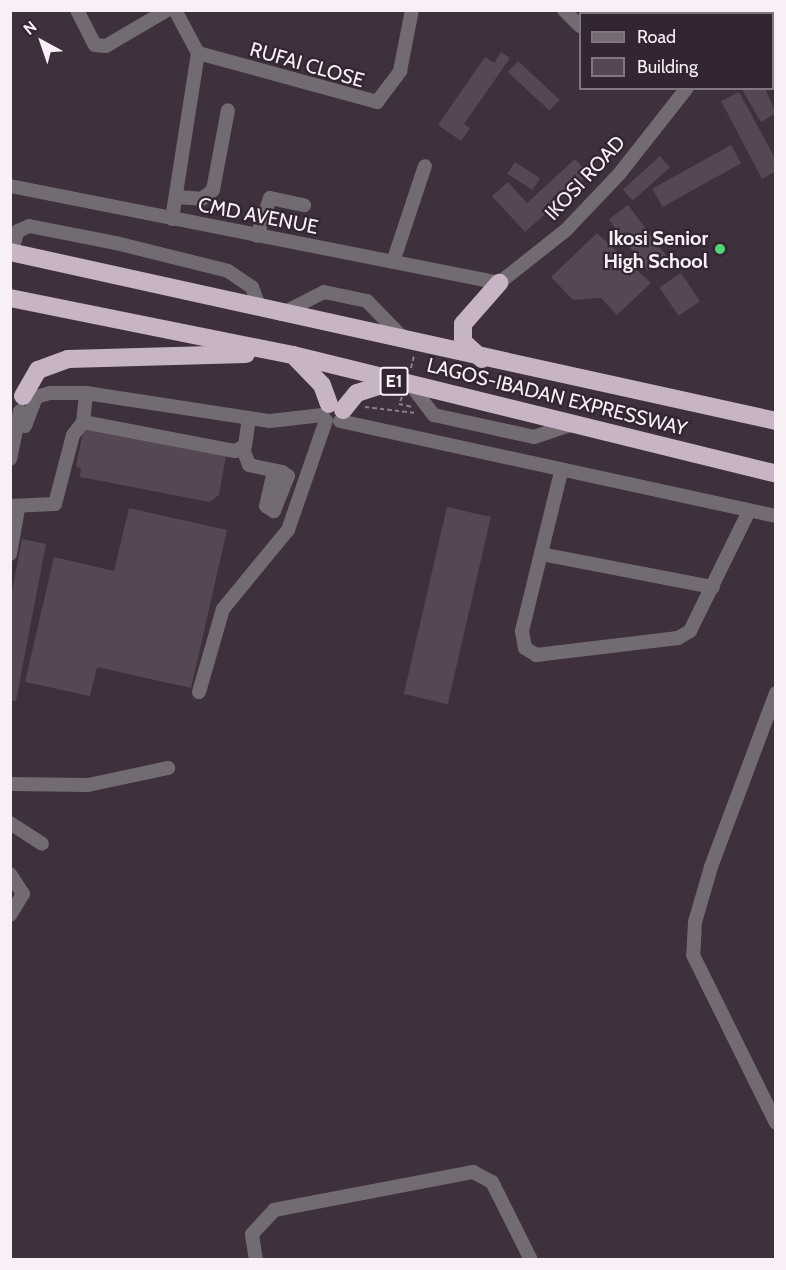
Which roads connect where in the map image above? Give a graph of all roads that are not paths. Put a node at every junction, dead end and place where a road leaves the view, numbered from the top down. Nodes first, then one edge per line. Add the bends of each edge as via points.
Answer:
1 (77, 10) edge
2 (167, 10) edge
3 (175, 10) edge
4 (412, 10) edge
5 (564, 10) edge
6 (579, 25) edge
7 (198, 53) junction
8 (685, 90) edge
9 (228, 110) dead end
10 (425, 166) dead end
11 (10, 186) edge
12 (176, 197) junction
13 (304, 205) dead end
14 (172, 219) junction
15 (257, 236) junction
16 (11, 252) edge
17 (393, 262) junction
18 (499, 283) junction
19 (10, 298) edge
20 (260, 309) junction
21 (280, 314) junction
22 (412, 346) junction
23 (293, 355) junction
24 (486, 361) junction
25 (405, 382) junction
26 (86, 393) junction
27 (22, 396) joint
28 (332, 414) junction
29 (249, 419) junction
30 (776, 421) edge
31 (83, 422) junction
32 (573, 424) junction
33 (26, 426) dead end
34 (243, 449) junction
35 (10, 459) edge
36 (274, 471) dead end
37 (561, 472) junction
38 (776, 474) edge
39 (14, 508) edge
40 (749, 511) junction
41 (776, 516) edge
42 (10, 554) edge
43 (541, 554) junction
44 (713, 587) junction
45 (199, 692) dead end
46 (776, 693) edge
47 (168, 768) dead end
48 (10, 784) edge
49 (10, 823) edge
50 (42, 844) dead end
51 (10, 874) edge
52 (10, 915) edge
53 (776, 1123) edge
54 (256, 1260) edge
55 (531, 1260) edge

1 - 2 street via 95,45 106,46
3 - 7 street
4 - 7 street, RUFAI CLOSE via 400,70 377,102
5 - 6 street
7 - 12 street
8 - 18 street, IKOSI ROAD via 620,173 566,230
9 - 12 street via 213,190 202,199
10 - 17 street
11 - 14 street, CMD AVENUE
12 - 14 street
13 - 15 street via 270,198
14 - 15 street, CMD AVENUE
15 - 17 street, CMD AVENUE
16 - 20 highway, LAGOS-IBADAN EXPRESSWAY / E1
16 - 20 street via 18,231 29,226 116,243 228,271 252,287
17 - 18 street, CMD AVENUE
18 - 24 highway via 472,311 461,333 470,351
19 - 23 highway, LAGOS-IBADAN EXPRESSWAY / E1
20 - 21 highway, LAGOS-IBADAN EXPRESSWAY / E1
21 - 22 highway, LAGOS-IBADAN EXPRESSWAY / E1
21 - 22 street via 324,292 367,301
22 - 24 highway, LAGOS-IBADAN EXPRESSWAY / E1
23 - 25 highway, LAGOS-IBADAN EXPRESSWAY / E1
23 - 27 highway via 146,352 68,358 38,370
23 - 28 highway via 322,386
24 - 30 highway, LAGOS-IBADAN EXPRESSWAY / E1
25 - 28 highway via 357,393
25 - 32 highway, LAGOS-IBADAN EXPRESSWAY / E1
25 - 32 street via 434,414 534,437
26 - 29 street
26 - 31 street
26 - 33 street via 36,397
27 - 35 street
28 - 29 street via 296,422
28 - 37 street via 354,425
28 - 45 street via 288,530 223,609
29 - 34 street
31 - 34 street
31 - 39 street via 74,435 57,500 51,507
32 - 38 highway, LAGOS-IBADAN EXPRESSWAY / E1
34 - 36 street via 249,465
37 - 40 street
37 - 43 street
39 - 42 street
40 - 41 street
40 - 44 street
43 - 44 street
43 - 44 street via 522,631 525,648 536,655 678,638 690,631
46 - 53 street via 711,867 695,922 693,955
47 - 48 street via 88,785
49 - 50 street
51 - 52 street via 23,894
54 - 55 street via 252,1234 274,1210 473,1172 492,1182

